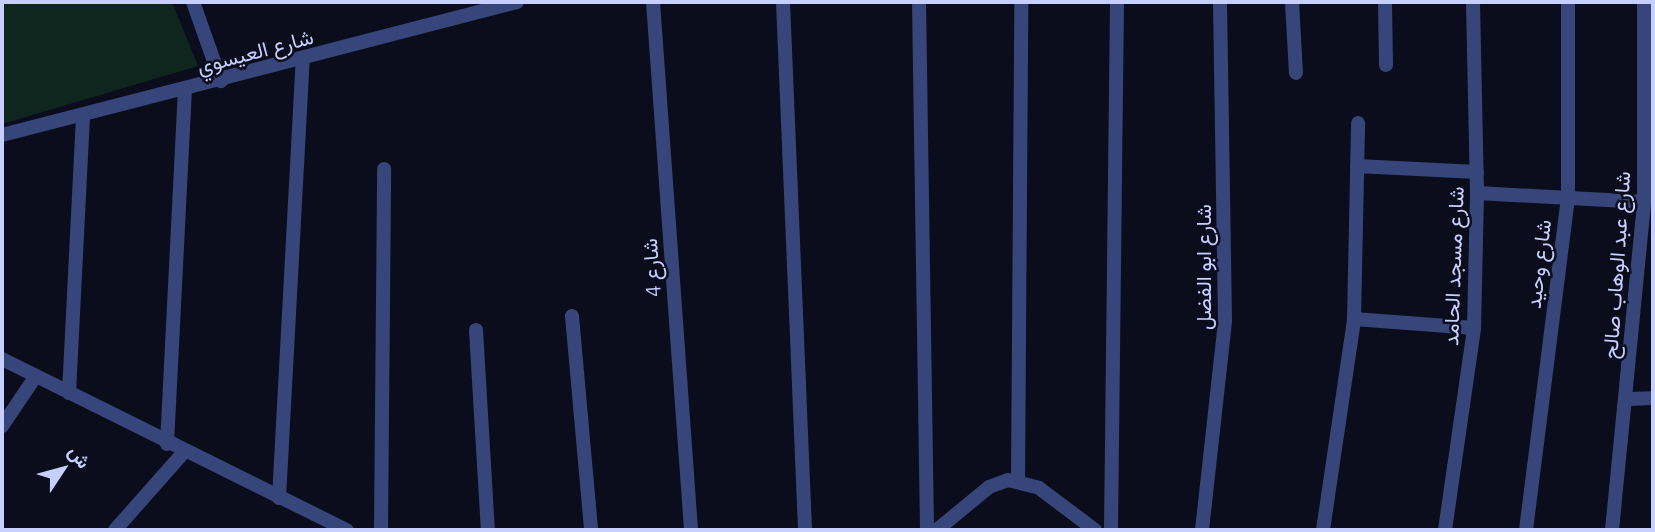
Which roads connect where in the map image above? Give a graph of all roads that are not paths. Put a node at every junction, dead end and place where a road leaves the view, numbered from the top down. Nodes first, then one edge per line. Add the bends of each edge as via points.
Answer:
1 (192, 2) edge
2 (517, 2) edge
3 (653, 2) edge
4 (783, 2) edge
5 (919, 2) edge
6 (1021, 2) edge
7 (1117, 2) edge
8 (1220, 2) edge
9 (1292, 2) edge
10 (1385, 2) edge
11 (1473, 2) edge
12 (1568, 2) edge
13 (1644, 2) edge
14 (303, 60) junction
15 (1387, 65) dead end
16 (1296, 73) dead end
17 (220, 81) junction
18 (185, 91) junction
19 (83, 117) junction
20 (1358, 123) dead end
21 (2, 135) edge
22 (1357, 166) junction
23 (384, 169) dead end
24 (1477, 172) junction
25 (1478, 193) junction
26 (1568, 198) junction
27 (1644, 202) junction
28 (1646, 261) edge
29 (572, 316) dead end
30 (1354, 319) junction
31 (1474, 328) junction
32 (476, 330) dead end
33 (2, 359) edge
34 (36, 376) junction
35 (69, 393) junction
36 (1653, 398) edge
37 (1628, 399) junction
38 (2, 426) edge
39 (167, 444) junction
40 (184, 452) junction
41 (1018, 481) junction
42 (279, 498) junction
43 (1053, 501) junction
44 (339, 529) edge
45 (115, 530) edge
46 (381, 530) edge
47 (488, 530) edge
48 (592, 530) edge
49 (691, 530) edge
50 (806, 530) edge
51 (927, 530) edge
52 (937, 530) edge
53 (1076, 530) edge
54 (1095, 530) edge
55 (1111, 530) edge
56 (1202, 530) edge
57 (1323, 530) edge
58 (1445, 530) edge
59 (1526, 530) edge
60 (1612, 530) edge

1 - 17 street
2 - 14 street, شارع العيسوي
3 - 49 street, شارع 4
4 - 50 street
5 - 51 street
6 - 41 street
7 - 55 street
8 - 56 street, شارع ابو الفضل via 1225,320
9 - 16 street
10 - 15 street
11 - 24 street, شارع مسجد الحامد
12 - 26 street, شارع وحيد
13 - 27 street, شارع عبد الوهاب صالح
14 - 17 street, شارع العيسوي
14 - 42 street
17 - 18 street, شارع العيسوي
18 - 19 street, شارع العيسوي
18 - 39 street
19 - 21 street, شارع العيسوي
19 - 35 street
20 - 22 street
22 - 24 street
22 - 30 street
23 - 46 street
24 - 25 street, شارع مسجد الحامد
25 - 26 street
25 - 31 street, شارع مسجد الحامد
26 - 27 street
26 - 59 street, شارع وحيد
27 - 28 street, شارع عبد الوهاب صالح
28 - 37 street, شارع عبد الوهاب صالح
29 - 48 street
30 - 31 street
30 - 57 street
31 - 58 street, شارع مسجد الحامد
32 - 47 street
33 - 34 street
34 - 35 street
34 - 38 street
35 - 39 street
36 - 37 street
37 - 60 street, شارع عبد الوهاب صالح
39 - 40 street
40 - 42 street
40 - 45 street
41 - 43 street via 1038,488
41 - 52 street via 989,487
42 - 44 street
43 - 53 street
43 - 54 street

